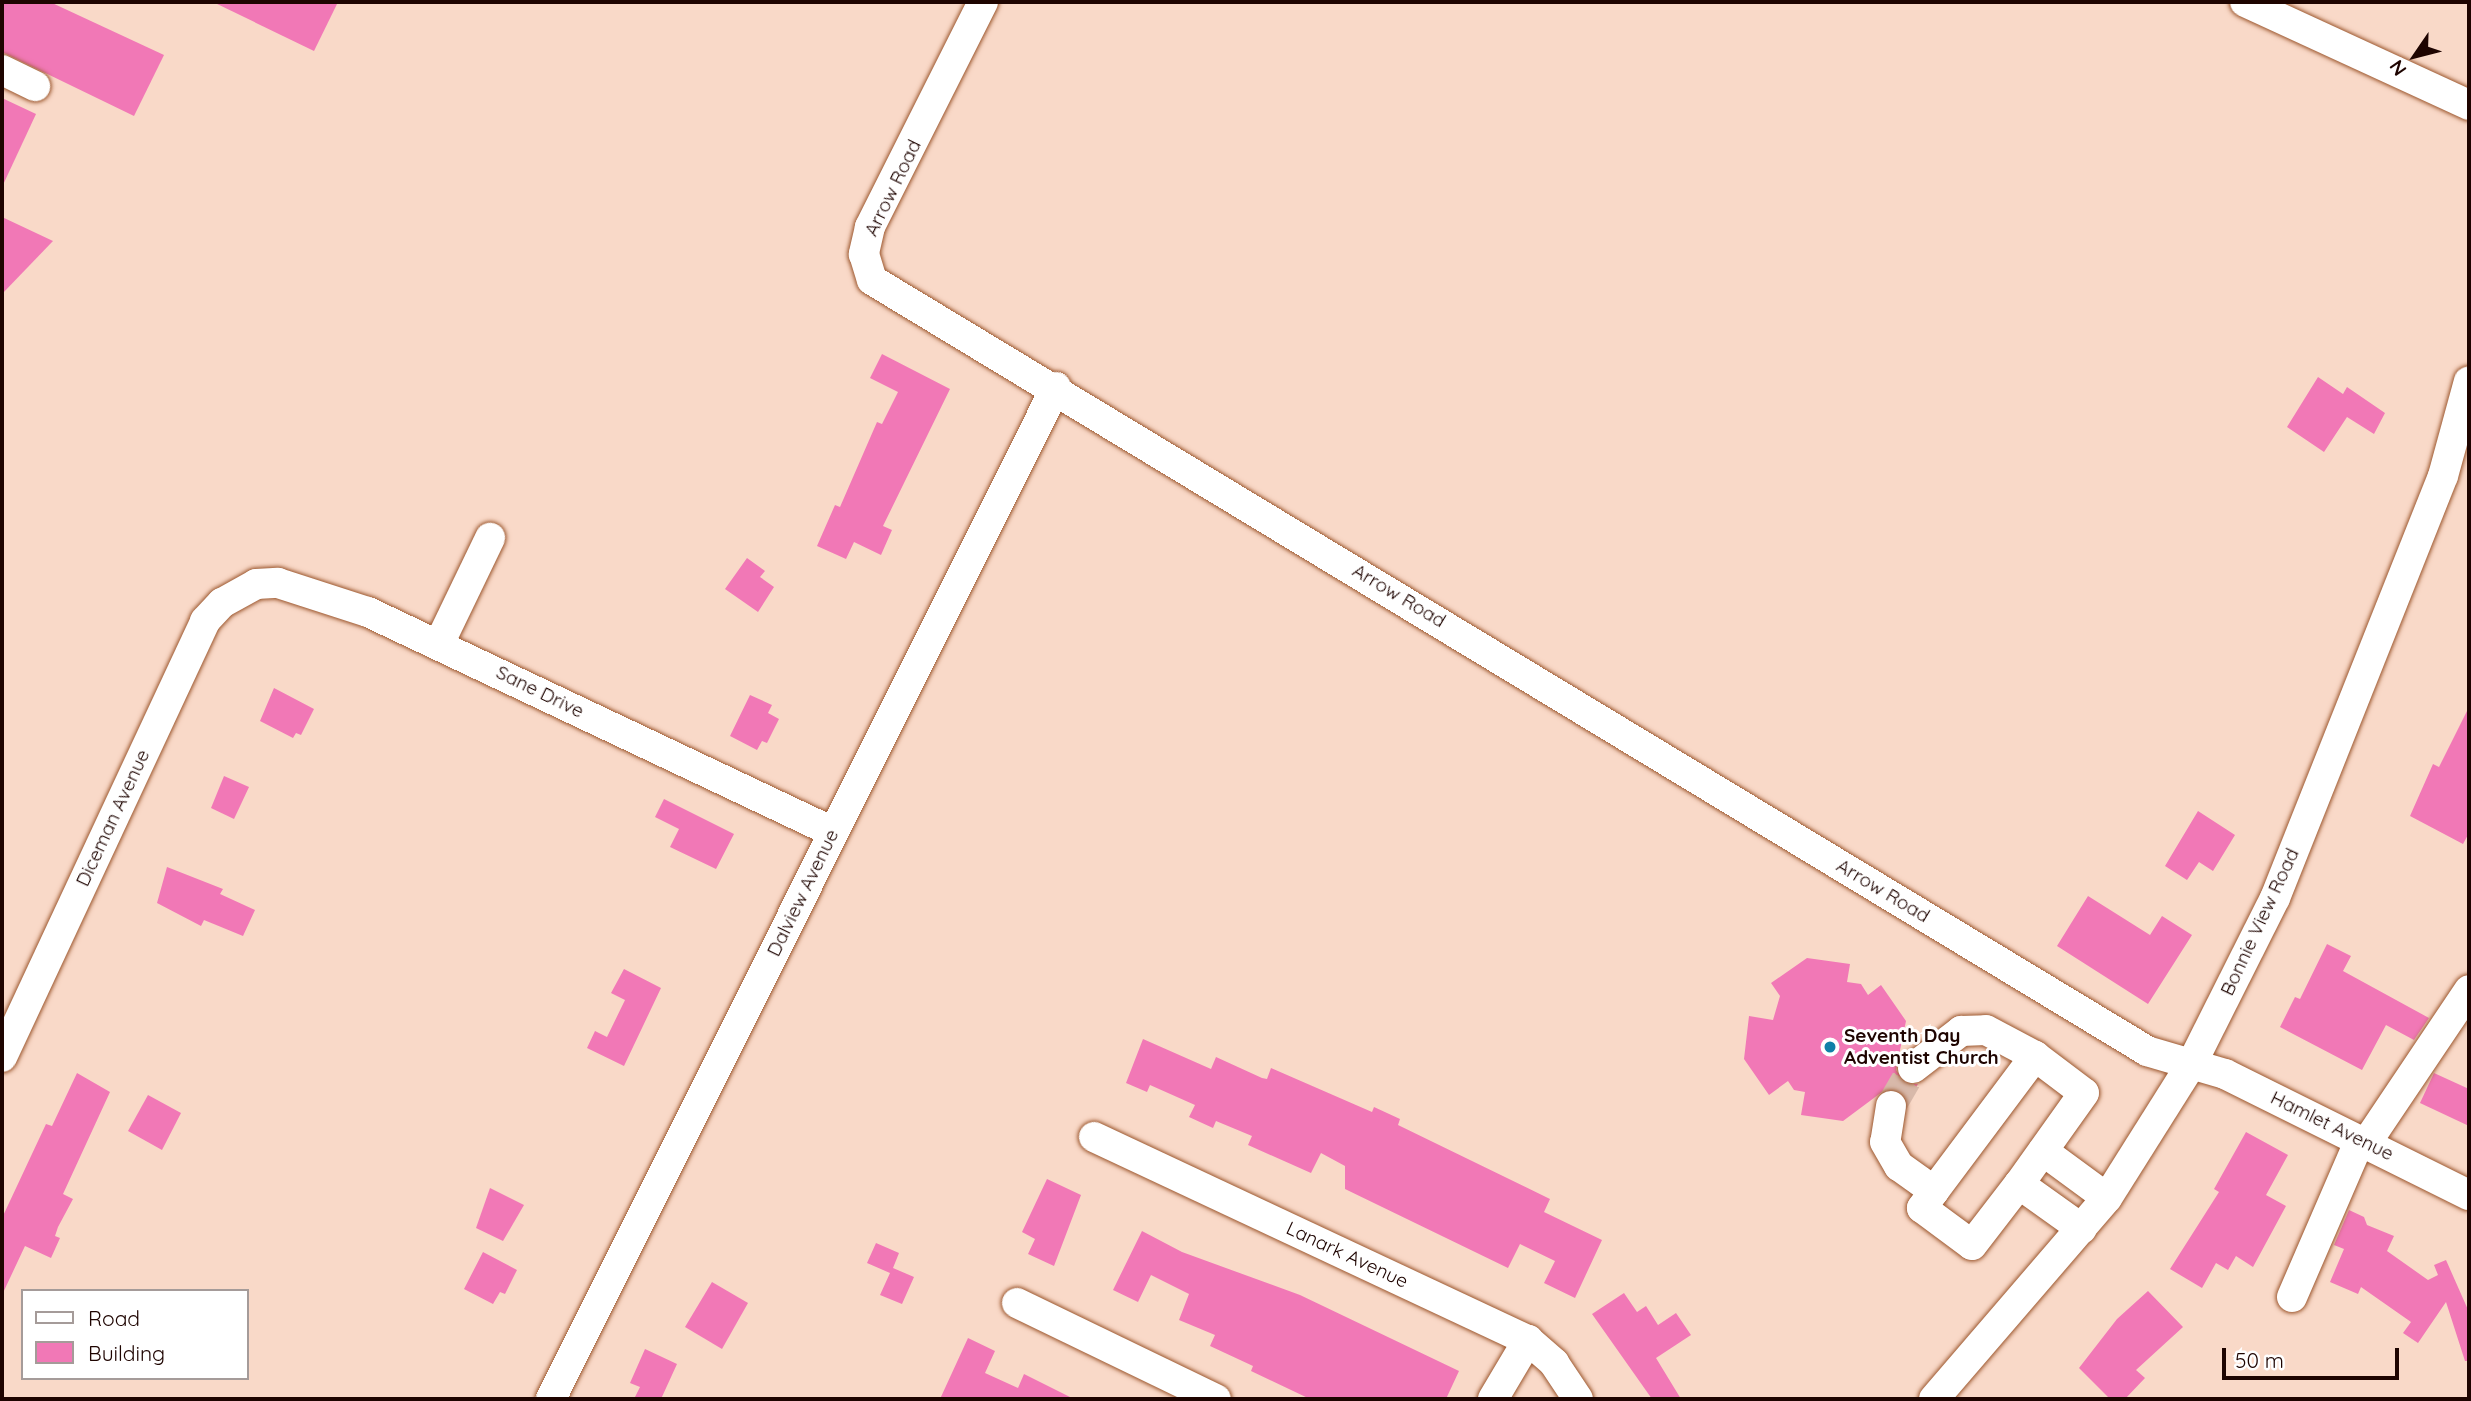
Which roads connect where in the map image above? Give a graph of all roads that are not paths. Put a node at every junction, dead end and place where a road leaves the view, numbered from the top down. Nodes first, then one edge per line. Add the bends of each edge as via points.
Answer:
1 (984, 2) edge
2 (2245, 2) edge
3 (2, 70) edge
4 (35, 86) dead end
5 (2469, 105) edge
6 (2469, 381) edge
7 (1056, 387) junction
8 (490, 538) dead end
9 (240, 591) joint
10 (439, 644) junction
11 (833, 832) junction
12 (2469, 990) edge
13 (2035, 1056) junction
14 (2, 1057) edge
15 (2192, 1063) junction
16 (1913, 1068) tunnel mouth
17 (1891, 1107) tunnel mouth
18 (1094, 1137) dead end
19 (2363, 1141) junction
20 (2043, 1152) junction
21 (2019, 1184) junction
22 (1934, 1191) junction
23 (2469, 1195) edge
24 (2106, 1198) junction
25 (2082, 1229) junction
26 (2292, 1297) dead end
27 (1017, 1303) dead end
28 (1528, 1340) junction
29 (551, 1399) edge
30 (1216, 1399) edge
31 (1493, 1399) edge
32 (1578, 1399) edge
33 (1934, 1399) edge

1 - 7 street, Arrow Road via 870,227 864,254 872,280
2 - 5 street
3 - 4 street
6 - 15 street, Bonnie View Road via 2443,476 2275,898
7 - 11 street, Dalview Avenue
7 - 15 street, Arrow Road via 2147,1051
8 - 10 street
9 - 10 street, Sane Drive via 278,583 368,612
9 - 14 street, Diceman Avenue via 205,621
10 - 11 street, Sane Drive
11 - 29 street, Dalview Avenue
12 - 19 street
13 - 16 street via 1986,1030 1961,1031
13 - 20 street via 2084,1093
13 - 22 street
15 - 19 street, Hamlet Avenue
15 - 24 street, Bonnie View Road
17 - 22 street via 1885,1142 1899,1166
18 - 28 street, Lanark Avenue
19 - 23 street, Hamlet Avenue
19 - 26 street
20 - 21 street
20 - 24 street
21 - 22 street via 1972,1245 1922,1208
21 - 25 street
24 - 25 street, Bonnie View Road
25 - 33 street, Bonnie View Road
27 - 30 street
28 - 31 street
28 - 32 street, Lanark Avenue via 1554,1363

